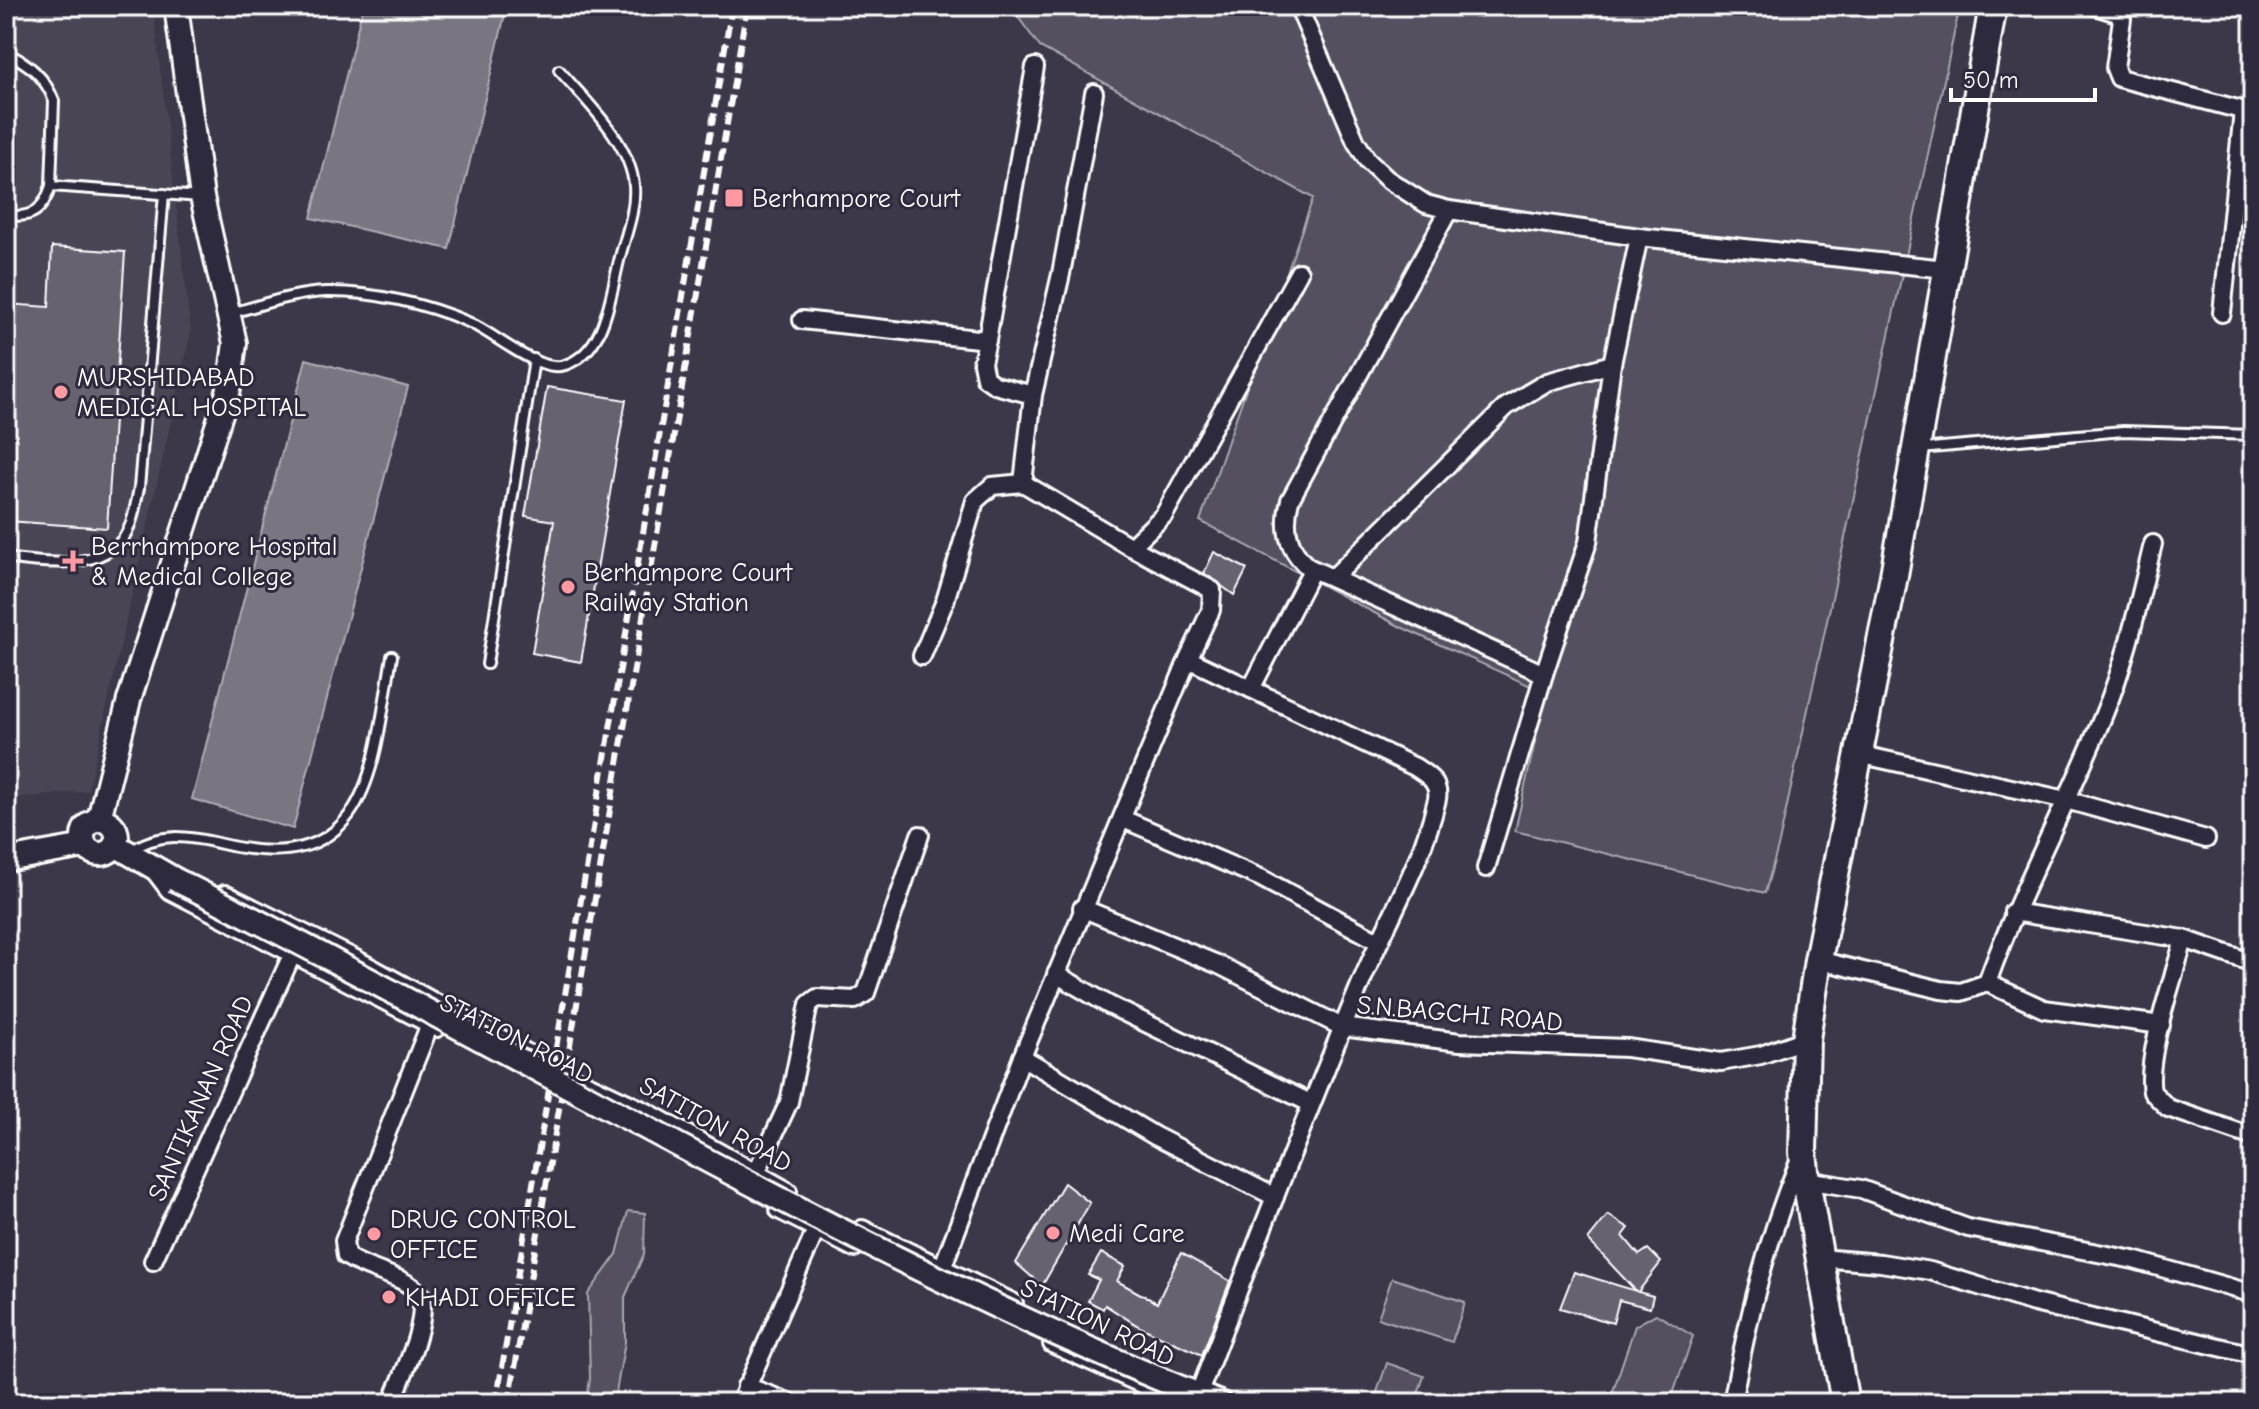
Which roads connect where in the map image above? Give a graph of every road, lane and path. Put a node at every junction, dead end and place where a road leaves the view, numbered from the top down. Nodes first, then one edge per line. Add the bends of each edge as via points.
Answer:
1 (176, 6) edge
2 (1298, 6) edge
3 (1993, 6) edge
4 (2095, 6) edge
5 (6, 53) edge
6 (1035, 67) dead end
7 (559, 70) dead end
8 (1094, 93) dead end
9 (2248, 112) edge
10 (51, 186) junction
11 (164, 194) junction
12 (202, 197) junction
13 (1449, 210) junction
14 (6, 215) edge
15 (1639, 237) junction
16 (1946, 269) junction
17 (1299, 272) dead end
18 (230, 313) junction
19 (2222, 313) dead end
20 (802, 320) dead end
21 (987, 340) junction
22 (534, 359) junction
23 (1612, 364) junction
24 (1033, 395) junction
25 (2253, 435) edge
26 (1915, 450) junction
27 (1023, 483) junction
28 (2153, 544) dead end
29 (1131, 547) junction
30 (6, 558) edge
31 (1312, 570) junction
32 (1333, 578) junction
33 (392, 656) dead end
34 (922, 656) dead end
35 (1188, 659) junction
36 (487, 664) dead end
37 (1544, 674) junction
38 (1251, 689) junction
39 (1858, 754) junction
40 (2066, 800) junction
41 (99, 819) junction
42 (1123, 819) junction
43 (920, 835) dead end
44 (2206, 839) dead end
45 (85, 846) junction
46 (135, 856) junction
47 (6, 860) edge
48 (1486, 868) dead end
49 (183, 878) junction
50 (1082, 908) junction
51 (2013, 912) junction
52 (2184, 939) junction
53 (1378, 941) junction
54 (292, 955) junction
55 (1818, 960) junction
56 (2253, 963) edge
57 (1056, 974) junction
58 (1987, 983) junction
59 (430, 1024) junction
60 (2161, 1025) junction
61 (1342, 1027) junction
62 (1806, 1039) junction
63 (1022, 1057) junction
64 (1310, 1103) junction
65 (2253, 1137) edge
66 (1803, 1152) junction
67 (756, 1173) junction
68 (1806, 1180) junction
69 (1275, 1197) junction
70 (816, 1230) junction
71 (1819, 1258) junction
72 (153, 1261) dead end
73 (943, 1266) junction
74 (2253, 1294) edge
75 (2253, 1355) edge
76 (1174, 1385) junction
77 (746, 1386) junction
78 (1199, 1393) junction
79 (392, 1403) edge
80 (740, 1403) edge
81 (791, 1403) edge
82 (1220, 1403) edge
83 (1732, 1403) edge
84 (1845, 1403) edge

1 - 12 street
2 - 13 street via 1368,161 1405,192
3 - 16 main road
4 - 9 street via 2122,19 2115,68 2119,78
5 - 10 lane via 28,63 50,88
6 - 21 street
7 - 22 lane via 612,135 634,186 599,335 587,351 561,366
8 - 24 street
9 - 19 street
10 - 11 lane
10 - 14 lane via 35,214
11 - 12 lane
11 - 30 lane via 132,522 121,541 104,554 78,561
12 - 18 street
13 - 15 street
13 - 31 street via 1290,500 1286,515 1291,546
15 - 16 street
15 - 23 street
16 - 26 main road
17 - 29 street via 1164,515
18 - 22 lane via 298,295 355,295 464,320
18 - 41 street via 235,343 229,389 129,700
20 - 21 street
21 - 24 street via 985,378
22 - 36 lane
23 - 32 street via 1547,382 1507,406
23 - 37 street via 1588,542
24 - 27 street
25 - 26 lane via 2123,431
26 - 39 main road
27 - 29 street
27 - 34 street via 992,486 975,501
28 - 40 street via 2120,672
29 - 35 street via 1212,590 1211,610
31 - 32 street
31 - 38 street
32 - 37 street
33 - 46 lane via 372,769 353,815 334,831 314,843 276,850 156,837
35 - 38 street
35 - 42 street
37 - 48 street
38 - 53 street via 1432,778 1437,796 1415,864
39 - 40 street
39 - 55 main road
40 - 44 street
40 - 51 street
41 - 45 street via 84,828
41 - 46 street via 115,827
42 - 50 street
42 - 53 street via 1261,878
43 - 67 street via 866,993 855,1000 817,998 809,1004 789,1102
45 - 46 street via 100,854
45 - 47 street
46 - 49 street, STATION ROAD
46 - 54 street, STATION ROAD via 169,890
49 - 67 street, SATITON ROAD via 364,963
49 - 76 street, STATION ROAD, bridge via 828,1225
50 - 57 street
50 - 61 street, S.N.BAGCHI ROAD via 1219,965
51 - 52 street
51 - 58 street
52 - 56 street
52 - 60 street
53 - 61 street
54 - 59 street, STATION ROAD
54 - 72 street, SANTIKANAN ROAD
55 - 58 street via 1951,991
55 - 62 main road
57 - 63 street
57 - 64 street
58 - 60 street via 2044,1009
59 - 70 street, STATION ROAD via 639,1129
59 - 79 street via 344,1241 346,1256 354,1262 421,1295 419,1324
60 - 65 street via 2151,1085 2156,1100
61 - 62 street, S.N.BAGCHI ROAD via 1460,1042 1627,1048 1721,1062
61 - 64 street
62 - 66 main road
63 - 69 street via 1155,1136
63 - 73 street
64 - 69 street
66 - 68 main road
66 - 83 street via 1767,1245
67 - 73 street, SATITON ROAD
68 - 71 main road
68 - 74 street via 1861,1189 1968,1228 2134,1260
69 - 78 street
70 - 76 street, STATION ROAD via 1152,1389
70 - 77 street
71 - 75 street via 1930,1271 2034,1303
71 - 84 main road
73 - 76 street, SATITON ROAD via 1051,1322 1161,1368
76 - 78 street
77 - 80 street
77 - 81 street
78 - 82 street

